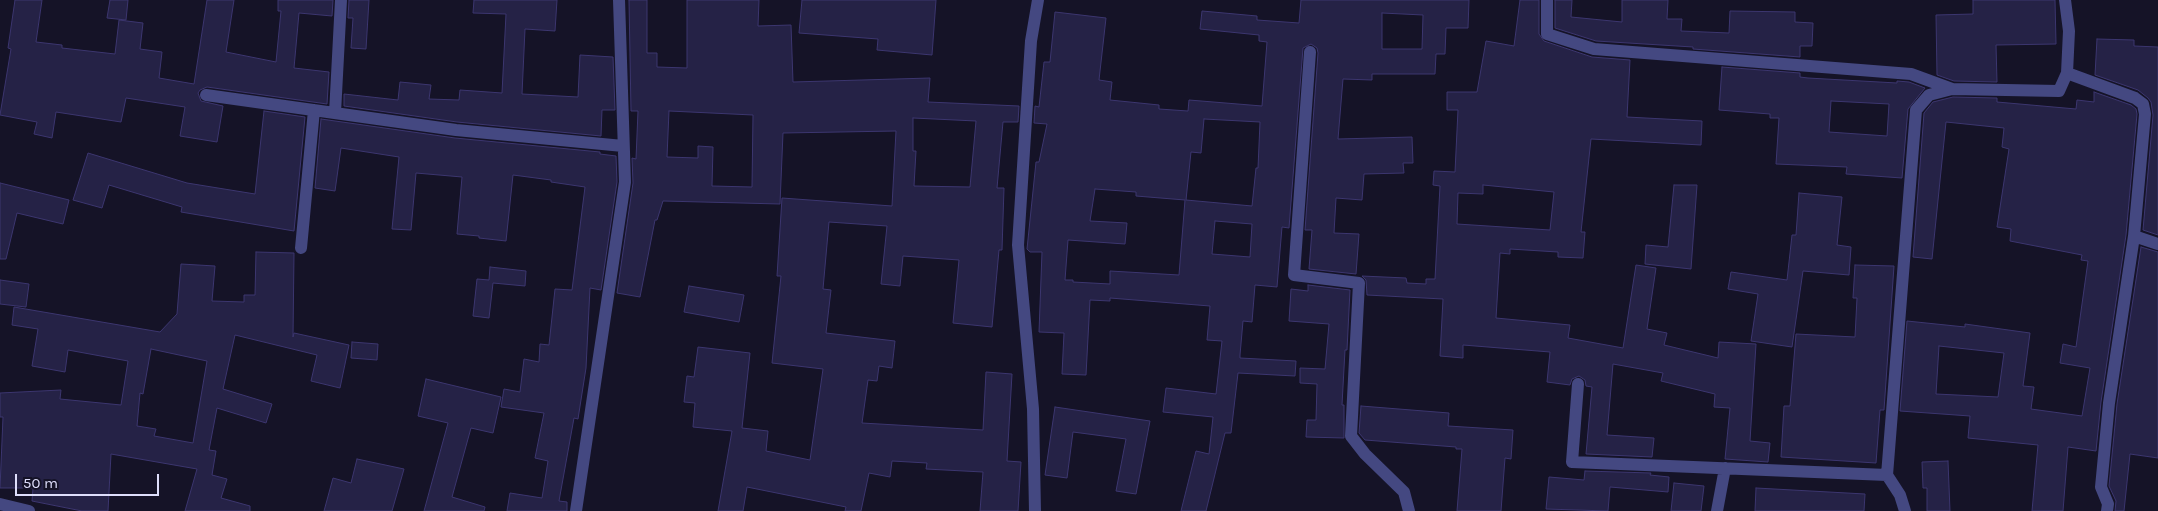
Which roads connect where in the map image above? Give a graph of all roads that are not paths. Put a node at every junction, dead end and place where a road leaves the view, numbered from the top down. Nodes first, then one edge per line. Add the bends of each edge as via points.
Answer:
1 (341, 0) edge
2 (620, 0) edge
3 (1038, 0) edge
4 (1548, 0) edge
5 (2065, 0) edge
6 (1310, 52) dead end
7 (2067, 73) junction
8 (1952, 89) junction
9 (206, 95) dead end
10 (314, 110) junction
11 (335, 113) junction
12 (623, 146) junction
13 (2134, 236) junction
14 (2158, 244) edge
15 (301, 248) dead end
16 (1578, 384) dead end
17 (1725, 468) junction
18 (1887, 475) junction
19 (0, 504) edge
20 (29, 511) edge
21 (576, 511) edge
22 (1035, 511) edge
23 (1409, 511) edge
24 (1717, 511) edge
25 (1905, 511) edge
26 (2107, 511) edge

1 - 11 street
2 - 12 street
3 - 22 street via 1031,41 1018,245 1033,409
4 - 8 street via 1547,34 1594,49 1911,74
5 - 7 street via 2069,31
6 - 23 street via 1294,275 1359,283 1352,436 1365,454 1404,492
7 - 8 street via 2059,92
7 - 13 street via 2136,98 2143,104 2145,114
8 - 18 street via 1929,95 1916,110
9 - 10 street
10 - 11 street
10 - 15 street
11 - 12 street via 456,130
12 - 21 street via 623,201
13 - 14 street
13 - 26 street via 2106,431 2101,487 2108,504
16 - 17 street via 1572,462
17 - 18 street
17 - 24 street
18 - 25 street via 1900,495
19 - 20 street

